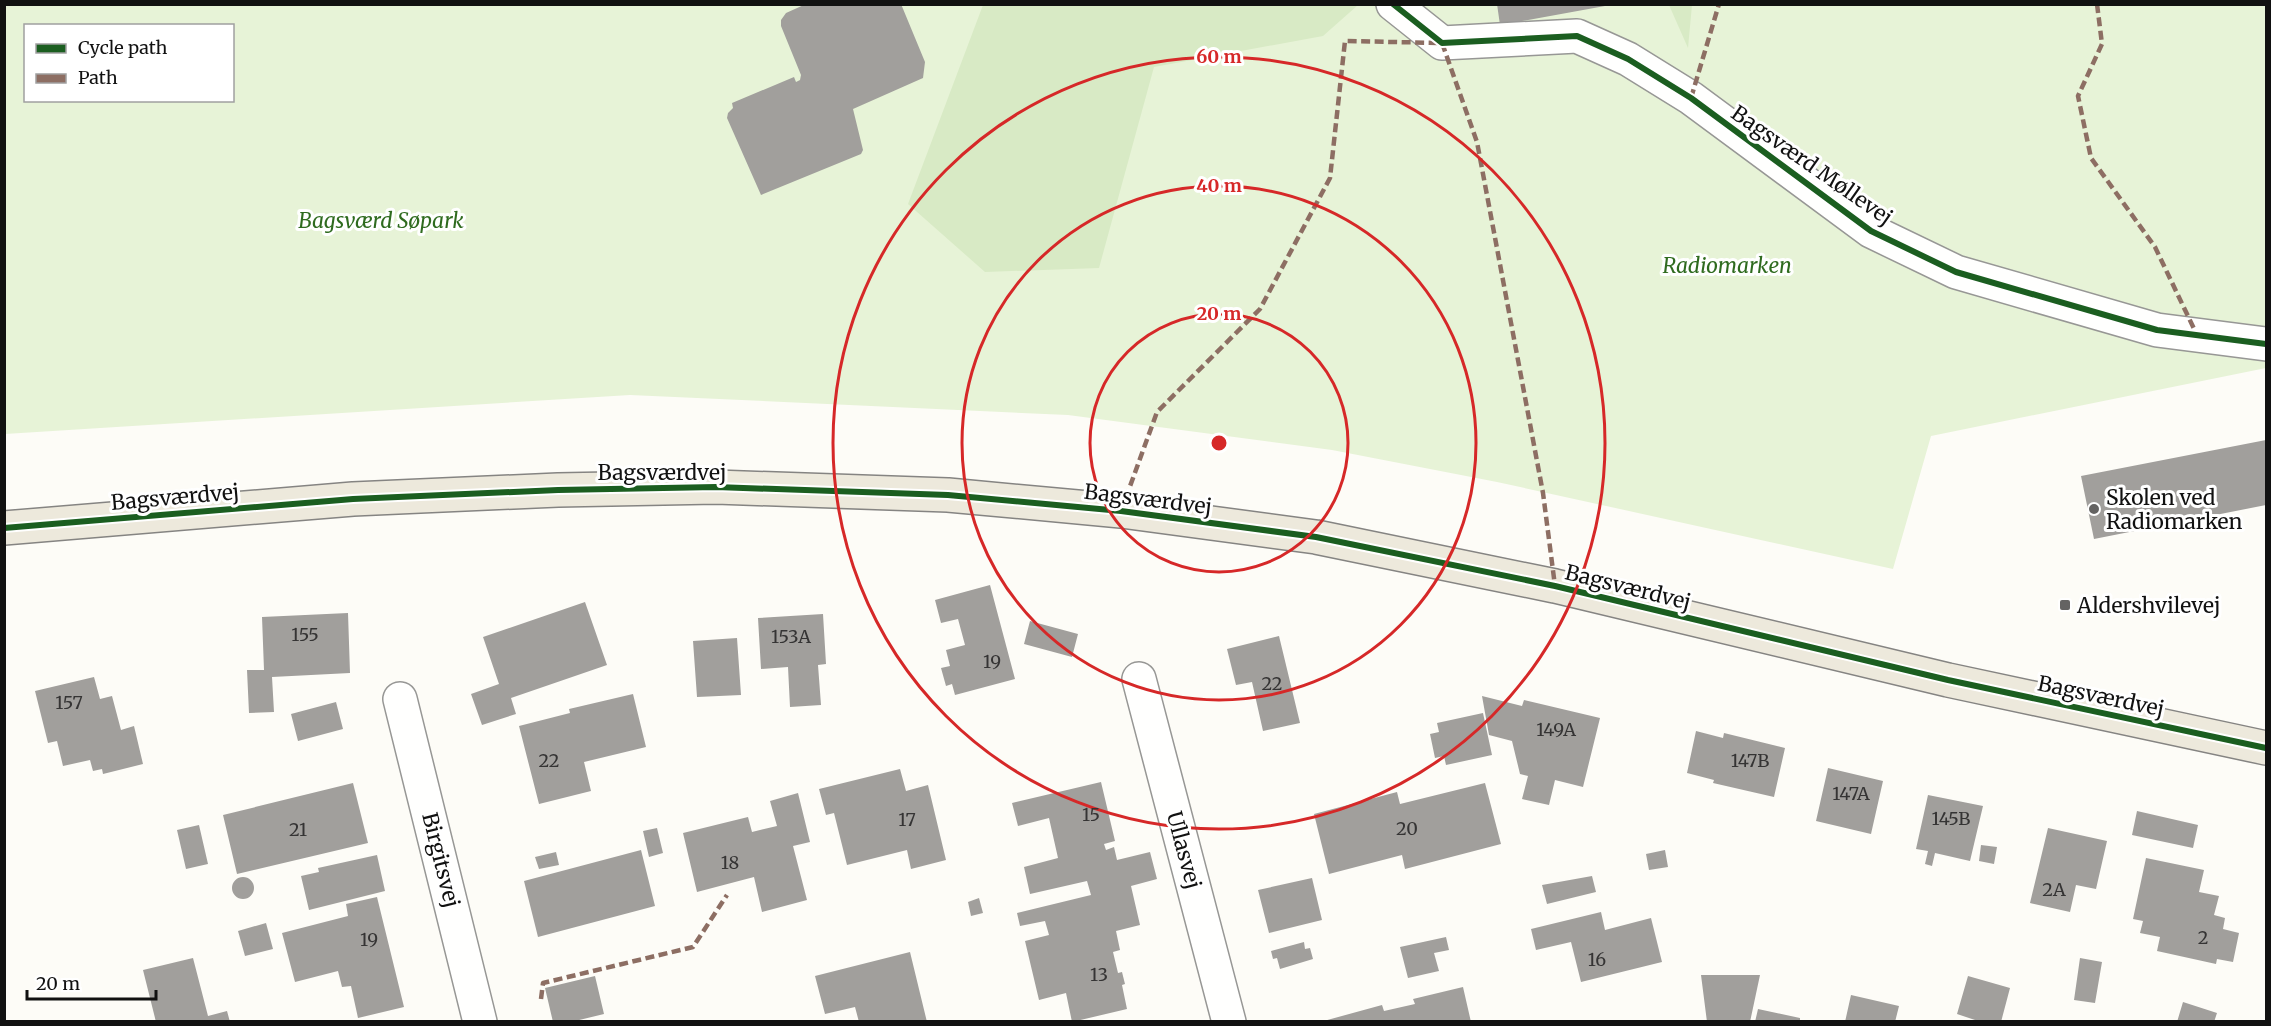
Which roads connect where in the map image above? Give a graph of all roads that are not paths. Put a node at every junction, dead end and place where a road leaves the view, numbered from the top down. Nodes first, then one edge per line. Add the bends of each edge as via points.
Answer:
1 (1393, 4) edge
2 (2266, 344) edge
3 (4, 528) edge
4 (1138, 679) dead end
5 (400, 699) dead end
6 (2266, 748) edge
7 (480, 1022) edge
8 (1229, 1022) edge

1 - 2 street, Bagsværd Møllevej via 1442,43 1577,36 1628,59 1691,98 1872,231 1956,272 2157,330
3 - 6 main road, Bagsværdvej via 353,499 558,490 716,488 925,495 1121,511 1316,537 1544,583 1948,680
4 - 8 street, Ullasvej
5 - 7 street, Birgitsvej

